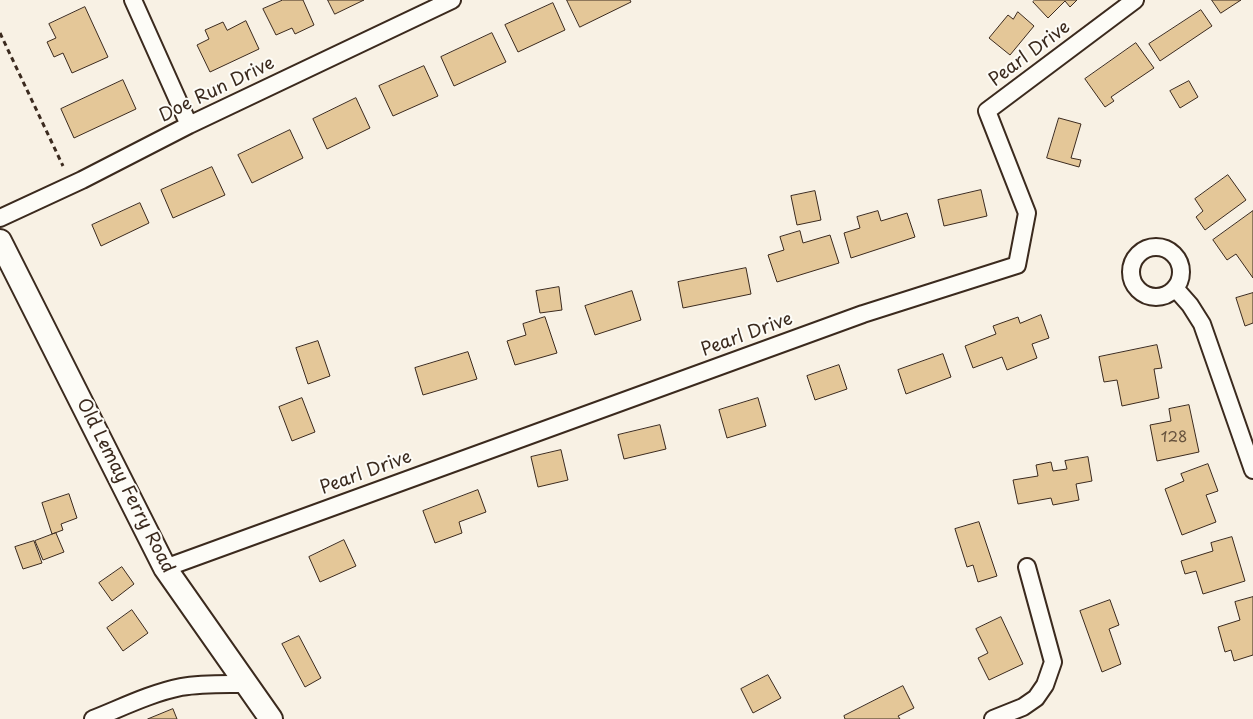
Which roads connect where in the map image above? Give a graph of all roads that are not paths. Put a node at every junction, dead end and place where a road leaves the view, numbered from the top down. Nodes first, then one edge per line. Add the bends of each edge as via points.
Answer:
1 (132, 0) edge
2 (452, 0) edge
3 (1136, 0) edge
4 (189, 125) junction
5 (0, 218) edge
6 (0, 241) edge
7 (1176, 288) dead end
8 (1253, 470) edge
9 (1027, 567) dead end
10 (165, 568) junction
11 (247, 684) junction
12 (92, 719) edge
13 (271, 719) edge
14 (993, 719) edge

1 - 4 street
2 - 4 street, Doe Run Drive
3 - 10 street, Pearl Drive via 987,111 1027,213 1017,265 863,314
4 - 5 street, Doe Run Drive
6 - 10 main road, Old Lemay Ferry Road
7 - 8 street via 1202,324
9 - 14 street via 1052,662 1045,685 1036,698
10 - 11 main road, Old Lemay Ferry Road
11 - 12 street via 180,688 155,694
11 - 13 main road, Old Lemay Ferry Road

